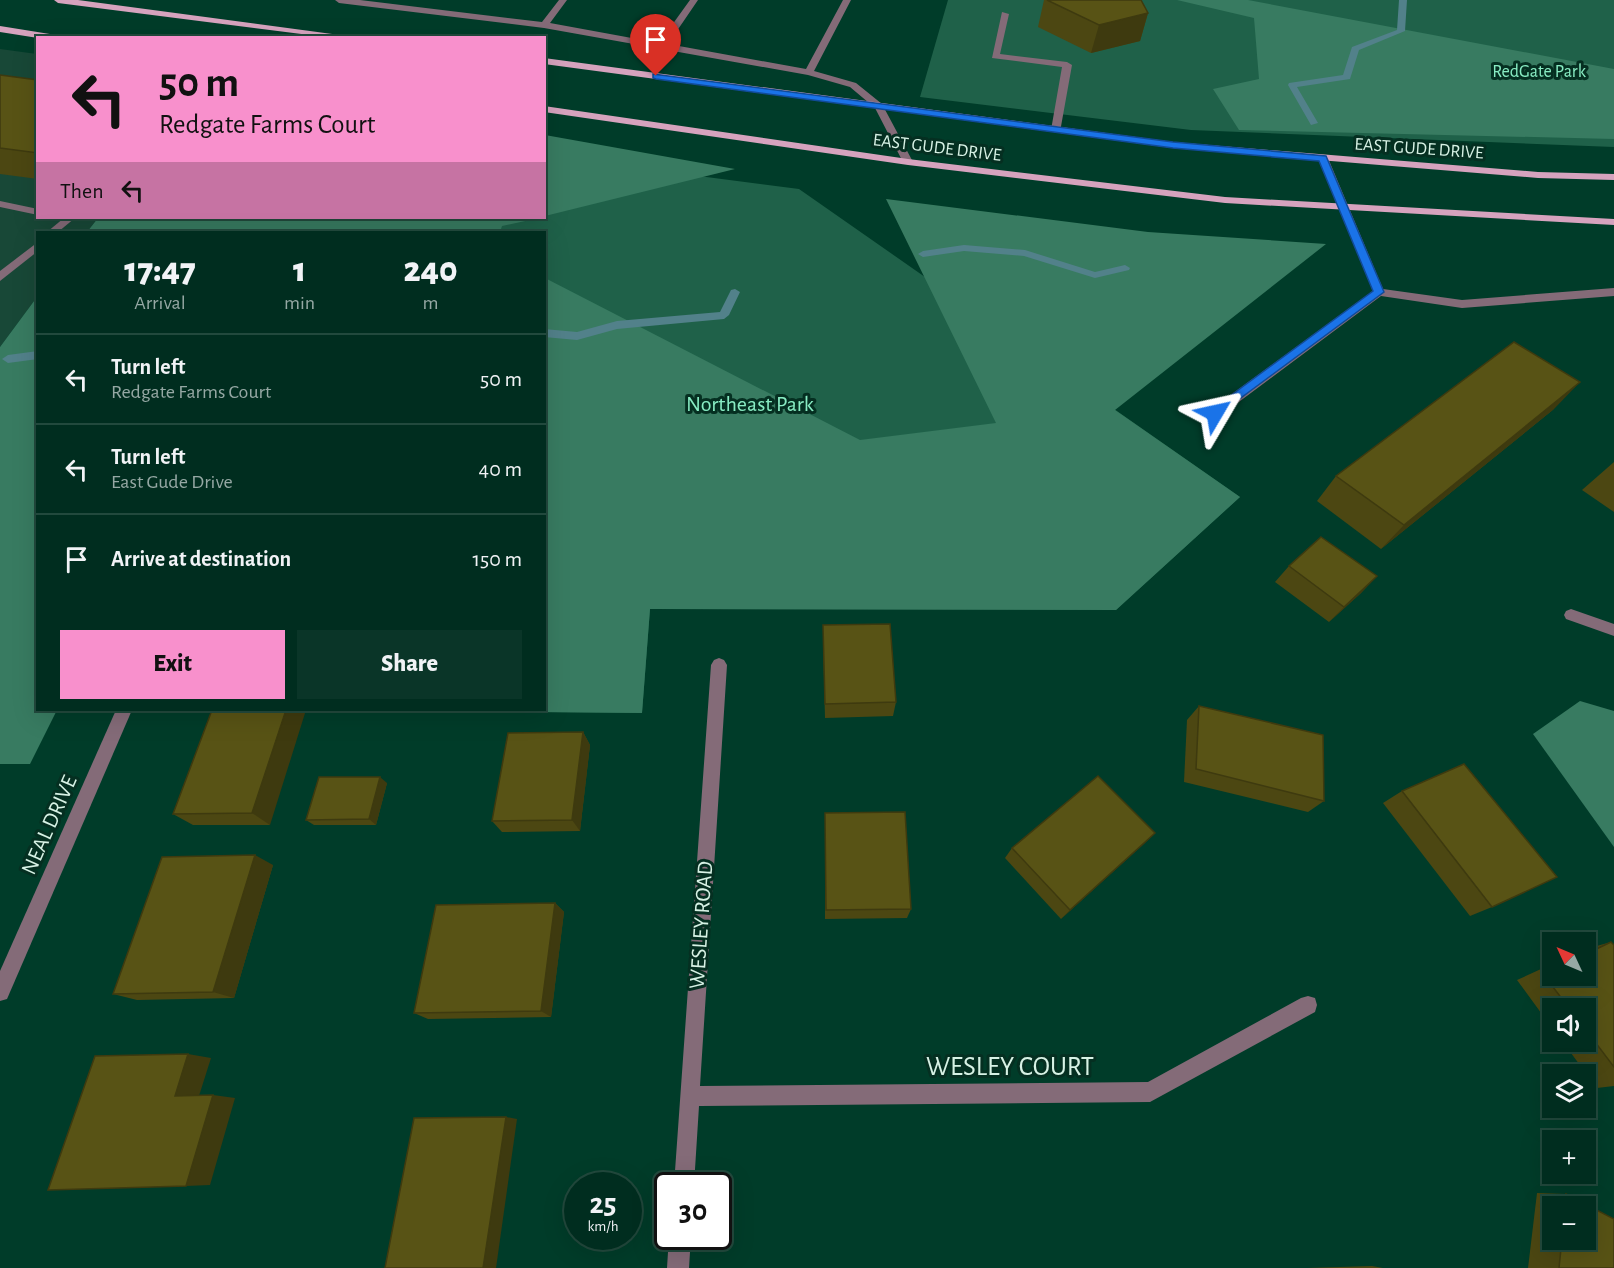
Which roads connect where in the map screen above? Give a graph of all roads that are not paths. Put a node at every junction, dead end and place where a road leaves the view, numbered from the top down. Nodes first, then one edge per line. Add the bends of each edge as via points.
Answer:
1 (58, 0) edge
2 (339, 0) edge
3 (563, 0) edge
4 (694, 0) edge
5 (847, 0) edge
6 (1005, 14) dead end
7 (544, 25) junction
8 (0, 29) edge
9 (44, 36) edge
10 (341, 36) edge
11 (661, 47) junction
12 (546, 61) edge
13 (809, 72) junction
14 (879, 106) junction
15 (546, 109) edge
16 (1056, 130) junction
17 (1323, 158) junction
18 (908, 162) junction
19 (1614, 177) edge
20 (0, 204) edge
21 (1344, 207) junction
22 (36, 212) edge
23 (68, 219) edge
24 (1614, 222) edge
25 (53, 231) edge
26 (36, 247) edge
27 (0, 277) edge
28 (1379, 292) junction
29 (1614, 292) edge
30 (1215, 413) dead end
31 (1571, 615) dead end
32 (1614, 630) edge
33 (719, 665) dead end
34 (124, 711) edge
35 (0, 992) edge
36 (1308, 1005) dead end
37 (690, 1096) junction
38 (685, 1172) edge
39 (679, 1250) edge
40 (678, 1268) edge

1 - 10 main road
2 - 7 street
3 - 7 street
4 - 11 street
5 - 13 street
6 - 16 street via 995,57 1067,65
7 - 11 street
8 - 9 main road
11 - 13 street
12 - 14 main road, EAST GUDE DRIVE
13 - 14 street via 853,84
14 - 16 main road, EAST GUDE DRIVE
14 - 18 street
15 - 18 main road, EAST GUDE DRIVE
16 - 17 main road, EAST GUDE DRIVE
17 - 19 main road, EAST GUDE DRIVE
17 - 21 street
18 - 21 main road, EAST GUDE DRIVE via 1226,200
20 - 22 street
21 - 24 main road, EAST GUDE DRIVE
21 - 28 street
23 - 25 street
26 - 27 street
28 - 29 street via 1462,304
28 - 30 street
31 - 32 street
33 - 37 street, WESLEY ROAD
34 - 35 street, NEAL DRIVE
36 - 37 street, WESLEY COURT via 1150,1092
37 - 38 street, WESLEY ROAD
39 - 40 street

